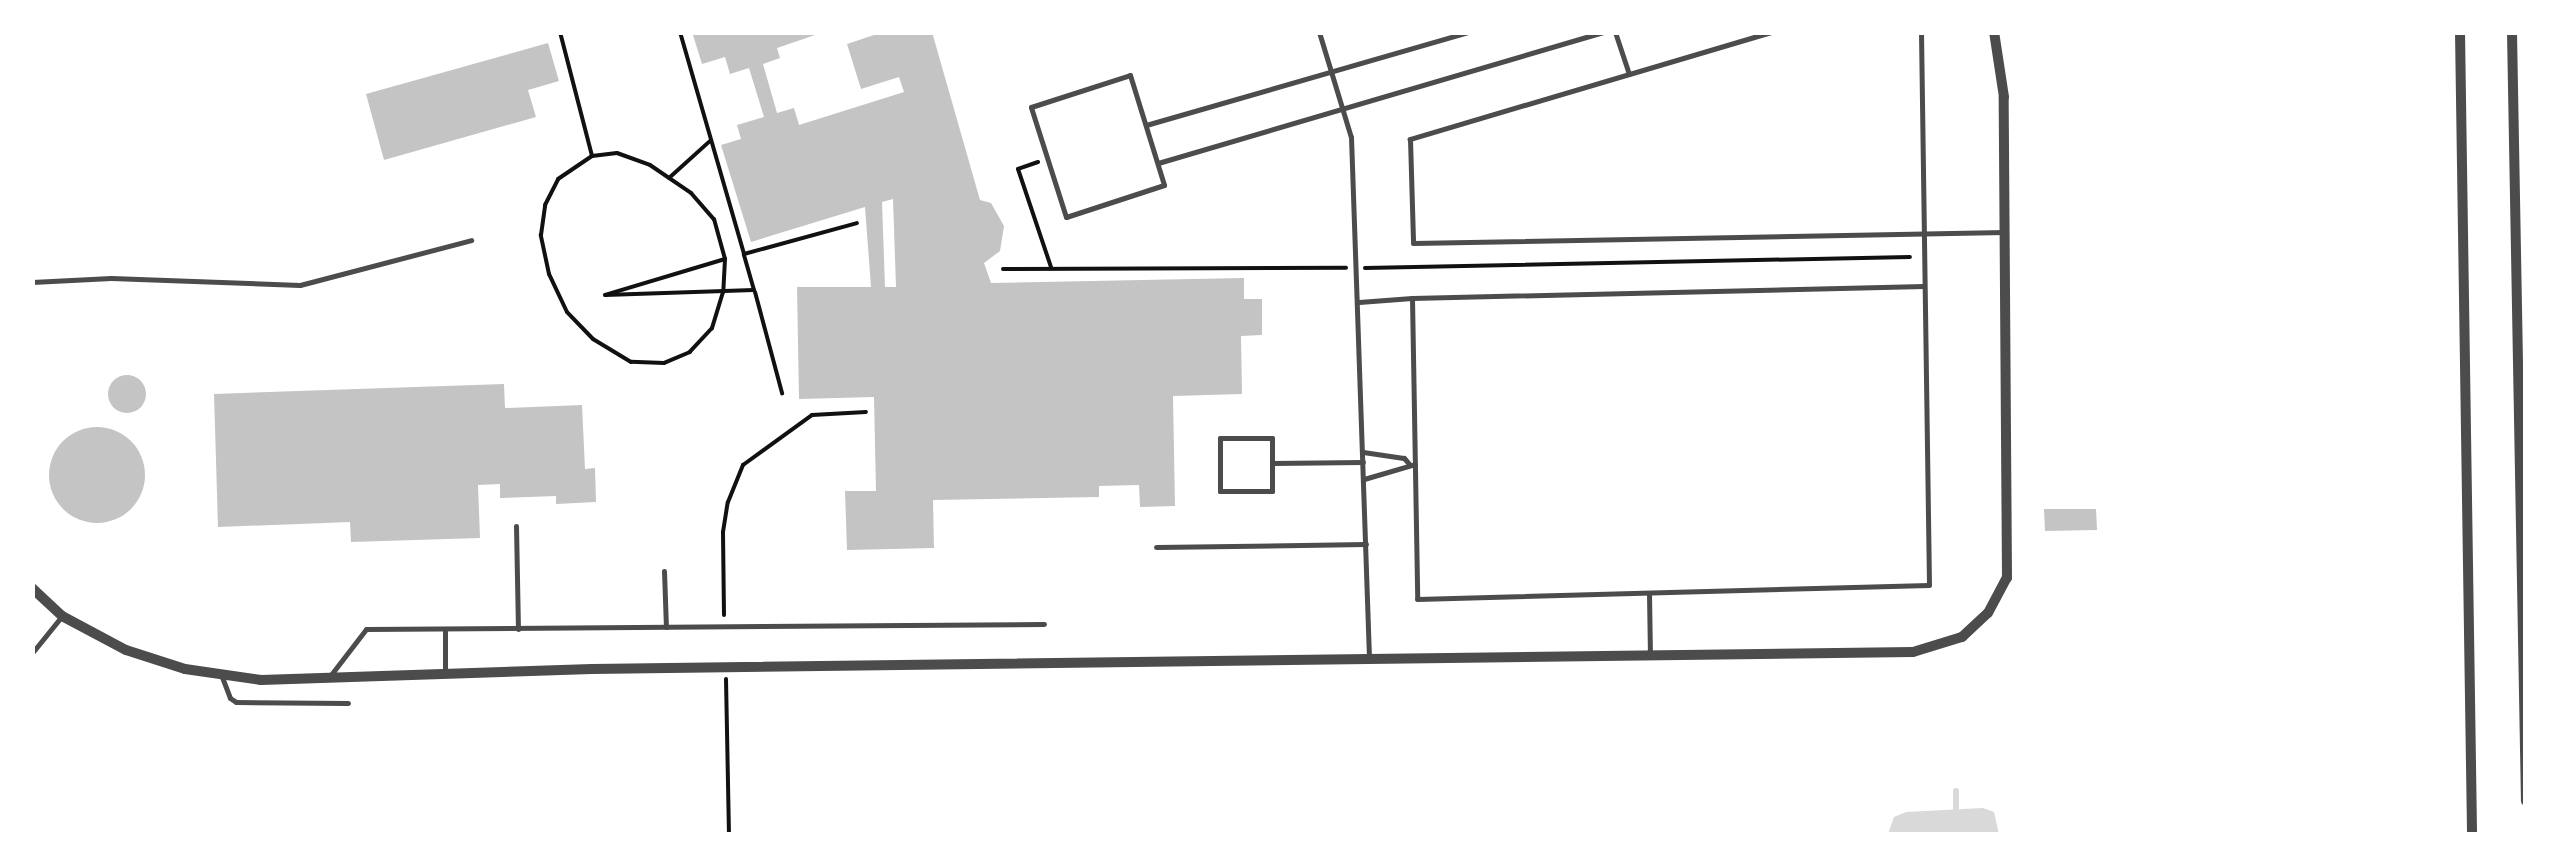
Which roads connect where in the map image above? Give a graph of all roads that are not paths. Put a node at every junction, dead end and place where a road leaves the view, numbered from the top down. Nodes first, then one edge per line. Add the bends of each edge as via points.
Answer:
1 (1319, 32) edge
2 (1468, 32) edge
3 (1603, 32) edge
4 (1616, 32) edge
5 (1771, 32) edge
6 (1921, 32) edge
7 (1994, 32) edge
8 (2460, 32) edge
9 (2512, 32) edge
10 (1331, 72) junction
11 (1629, 74) junction
12 (1342, 109) junction
13 (1146, 125) junction
14 (1158, 163) junction
15 (2005, 232) junction
16 (1924, 234) junction
17 (471, 240) dead end
18 (32, 282) edge
19 (1925, 286) junction
20 (1412, 298) junction
21 (1358, 302) junction
22 (1363, 452) junction
23 (1364, 462) junction
24 (1272, 463) junction
25 (1412, 464) junction
26 (1364, 479) junction
27 (516, 526) dead end
28 (1366, 544) junction
29 (1156, 546) dead end
30 (664, 571) dead end
31 (32, 588) edge
32 (1649, 592) junction
33 (62, 616) junction
34 (1044, 624) dead end
35 (666, 627) junction
36 (518, 629) junction
37 (444, 630) junction
38 (32, 653) edge
39 (1650, 655) junction
40 (1368, 658) junction
41 (445, 674) junction
42 (222, 677) junction
43 (328, 678) junction
44 (348, 702) dead end
45 (2526, 801) edge
46 (2472, 834) edge

1 - 10 lane
2 - 10 lane
3 - 12 lane
4 - 11 lane
5 - 11 lane
6 - 16 lane
7 - 15 street via 2004,98
8 - 46 street
9 - 45 street
10 - 12 lane
10 - 13 lane
11 - 16 lane via 1410,138 1413,243
12 - 14 lane
12 - 21 lane via 1351,137
13 - 14 lane
13 - 14 lane via 1130,75 1031,106 1066,216 1164,185
15 - 16 lane
15 - 39 street via 2007,578 1988,613 1962,637 1913,652
16 - 19 lane
17 - 18 lane via 300,286 111,278
19 - 20 lane
19 - 32 lane via 1930,584
20 - 21 lane
20 - 25 lane
21 - 22 lane
22 - 23 lane
22 - 25 lane
23 - 24 lane
23 - 26 lane
24 - 24 lane via 1272,438 1220,438 1220,491 1272,491
25 - 26 lane
25 - 32 lane via 1417,599
26 - 28 lane
27 - 36 lane
28 - 29 lane
28 - 40 lane
30 - 35 lane
31 - 33 street
32 - 39 lane
33 - 38 lane
33 - 42 street via 126,650
34 - 35 lane
35 - 36 lane
36 - 37 lane
37 - 41 lane
37 - 43 lane via 366,630
39 - 40 street
40 - 41 street
41 - 43 street
42 - 43 street
42 - 44 lane via 236,702

